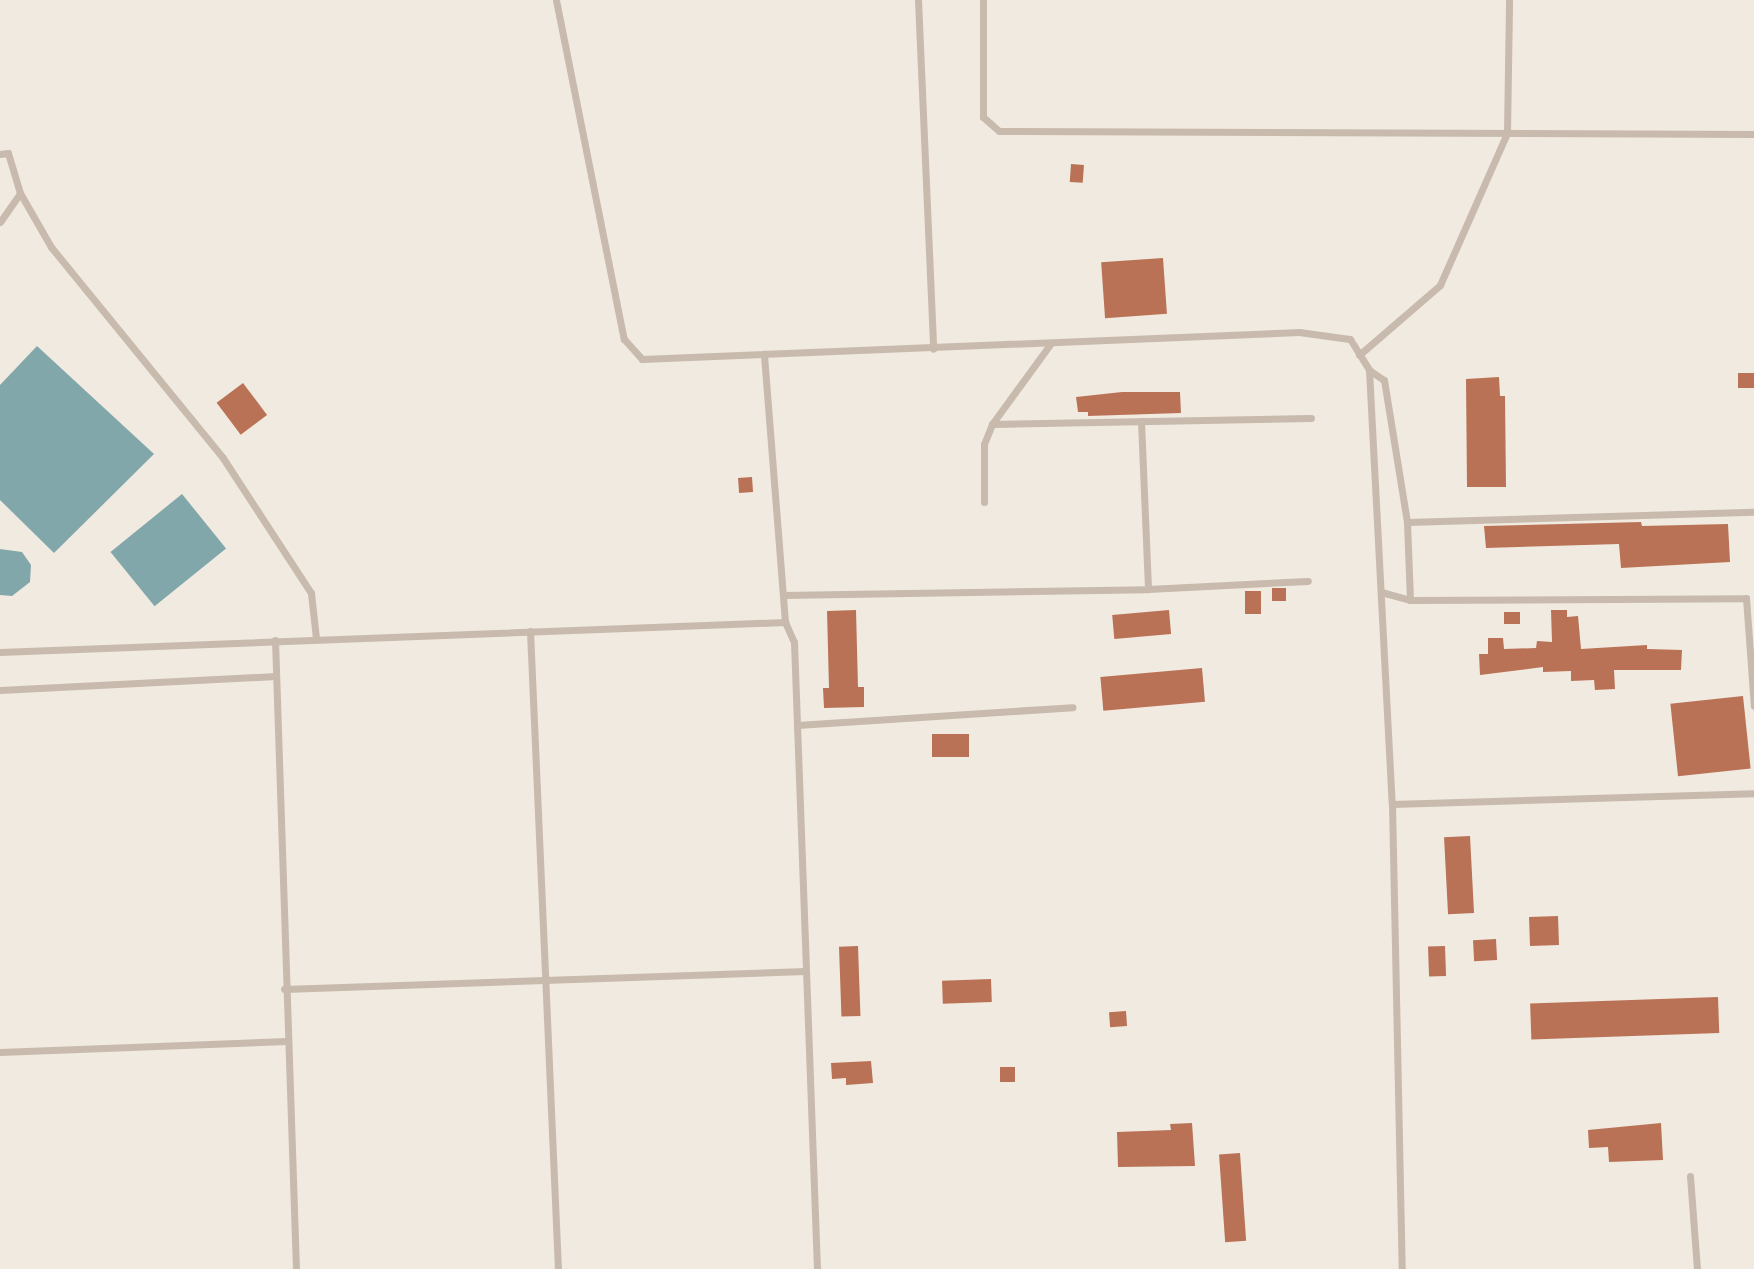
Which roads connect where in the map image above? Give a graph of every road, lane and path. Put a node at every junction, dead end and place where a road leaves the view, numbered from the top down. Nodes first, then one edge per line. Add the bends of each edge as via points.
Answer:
1 (556, 0) edge
2 (918, 0) edge
3 (983, 0) edge
4 (1509, 0) edge
5 (1507, 133) junction
6 (1754, 134) edge
7 (0, 154) edge
8 (20, 193) junction
9 (0, 222) edge
10 (1051, 343) junction
11 (933, 348) junction
12 (764, 354) junction
13 (1359, 355) junction
14 (1369, 370) junction
15 (1311, 417) dead end
16 (1141, 421) junction
17 (992, 424) junction
18 (984, 502) dead end
19 (1754, 512) edge
20 (1407, 522) junction
21 (1308, 581) dead end
22 (1148, 589) junction
23 (1381, 592) junction
24 (783, 595) junction
25 (1410, 600) junction
26 (785, 622) junction
27 (530, 631) junction
28 (316, 638) junction
29 (275, 640) junction
30 (0, 652) edge
31 (276, 676) junction
32 (0, 690) edge
33 (1754, 706) edge
34 (1072, 707) dead end
35 (797, 725) junction
36 (1754, 793) edge
37 (1392, 804) junction
38 (806, 970) junction
39 (546, 980) junction
40 (284, 989) junction
41 (286, 1041) junction
42 (0, 1052) edge
43 (1690, 1176) dead end
44 (296, 1269) edge
45 (558, 1269) edge
46 (817, 1269) edge
47 (1402, 1269) edge
48 (1697, 1269) edge

1 - 12 lane via 624,339 642,359
2 - 11 lane
3 - 5 lane via 982,117 999,130
4 - 5 lane
5 - 6 lane
5 - 13 lane via 1440,285
7 - 8 lane via 8,153
8 - 9 lane
8 - 28 lane via 51,246 223,458 311,593
10 - 11 lane
10 - 13 lane via 1299,332 1350,339
10 - 17 lane
11 - 12 lane
12 - 24 lane
13 - 14 lane
14 - 20 lane via 1384,380
14 - 23 lane
15 - 16 lane
16 - 17 lane
16 - 22 lane
17 - 18 lane via 984,444
19 - 20 lane
20 - 25 lane
21 - 22 lane
22 - 24 lane
23 - 25 lane
23 - 37 lane
24 - 26 lane
25 - 33 lane via 1746,598
26 - 27 lane
26 - 35 lane via 794,642
27 - 28 lane
27 - 39 lane
28 - 29 lane
29 - 30 lane
29 - 31 lane
31 - 32 lane
31 - 40 lane
34 - 35 lane
35 - 38 lane
36 - 37 lane
37 - 47 lane
38 - 39 lane
38 - 46 lane
39 - 40 lane
39 - 45 lane
40 - 41 lane
41 - 42 lane
41 - 44 lane
43 - 48 lane

